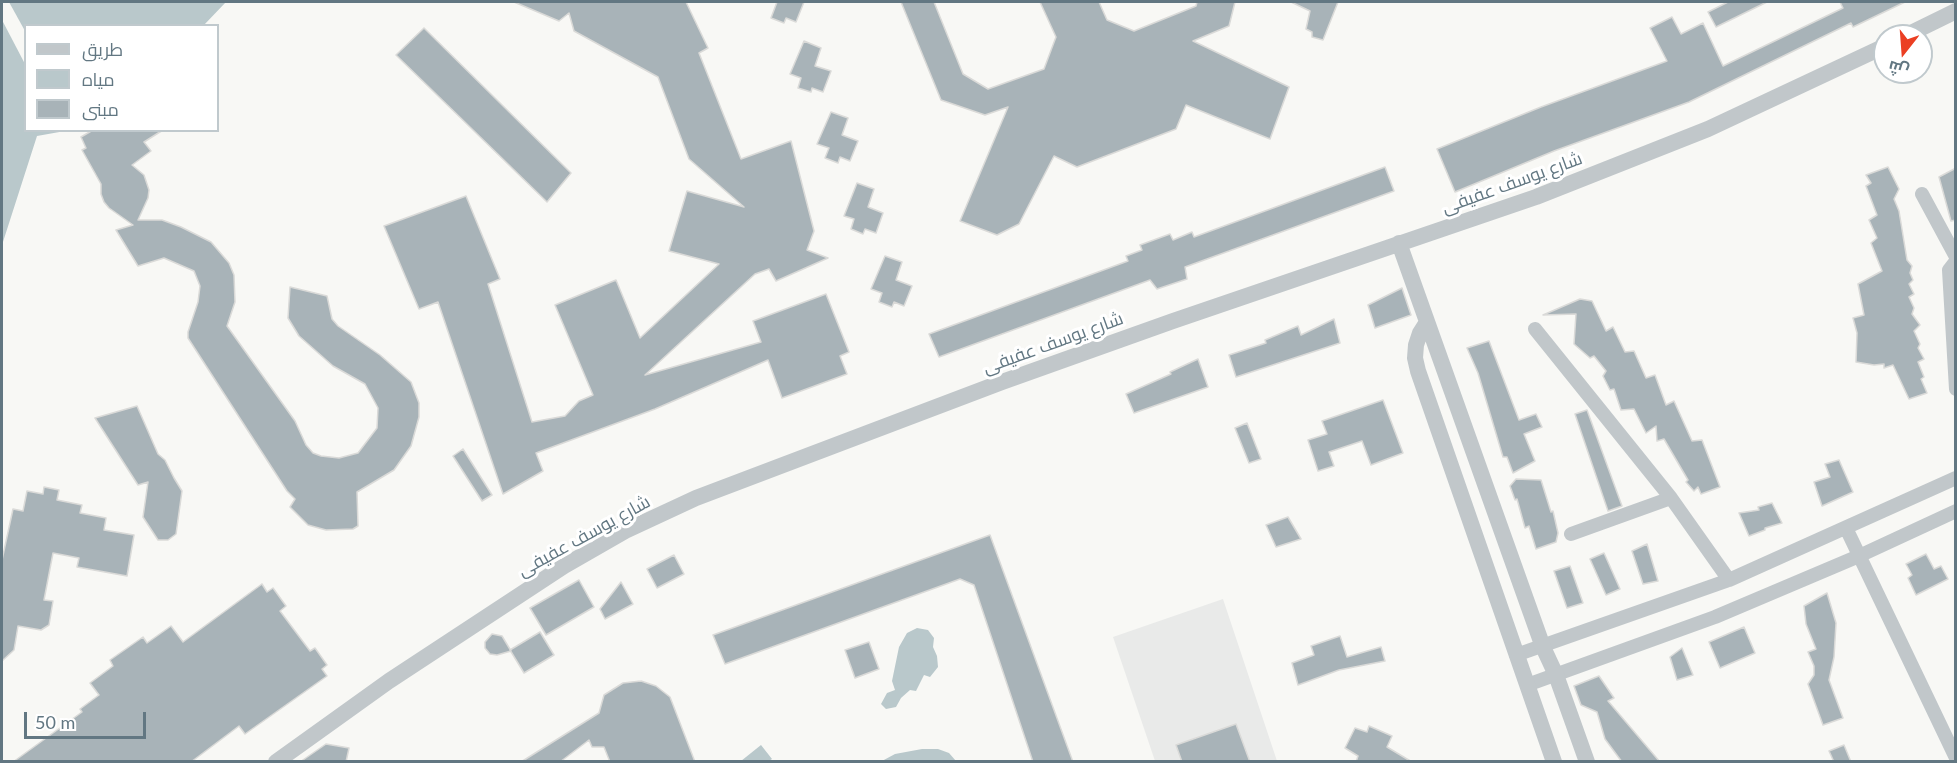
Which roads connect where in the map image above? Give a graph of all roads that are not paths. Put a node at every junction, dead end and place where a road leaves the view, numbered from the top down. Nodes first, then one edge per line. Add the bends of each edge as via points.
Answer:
1 (1956, 11) edge
2 (1929, 24) edge
3 (1873, 52) edge
4 (1922, 194) dead end
5 (1399, 243) junction
6 (1956, 259) edge
7 (1427, 322) junction
8 (1535, 329) dead end
9 (1956, 389) edge
10 (1956, 478) edge
11 (1671, 498) junction
12 (1956, 511) edge
13 (1846, 528) junction
14 (1571, 534) dead end
15 (1859, 556) junction
16 (1729, 579) junction
17 (1543, 647) junction
18 (1516, 655) junction
19 (1556, 675) junction
20 (1527, 685) junction
21 (1956, 758) edge
22 (276, 762) edge
23 (1554, 762) edge
24 (1587, 762) edge

1 - 2 street
3 - 5 street, شارع يوسف عفيفى via 1708,129 1536,197
4 - 6 street
5 - 7 street
5 - 22 street, شارع يوسف عفيفى via 1002,382 655,517 564,566 389,681
6 - 9 street via 1949,270
7 - 17 street
7 - 18 street via 1416,345 1418,371
8 - 11 street
10 - 13 street
11 - 14 street
11 - 16 street
12 - 15 street
13 - 15 street
13 - 16 street
15 - 19 street via 1715,617
15 - 21 street
16 - 17 street
17 - 18 street
17 - 19 street
18 - 20 street
19 - 20 street
19 - 24 street
20 - 23 street

